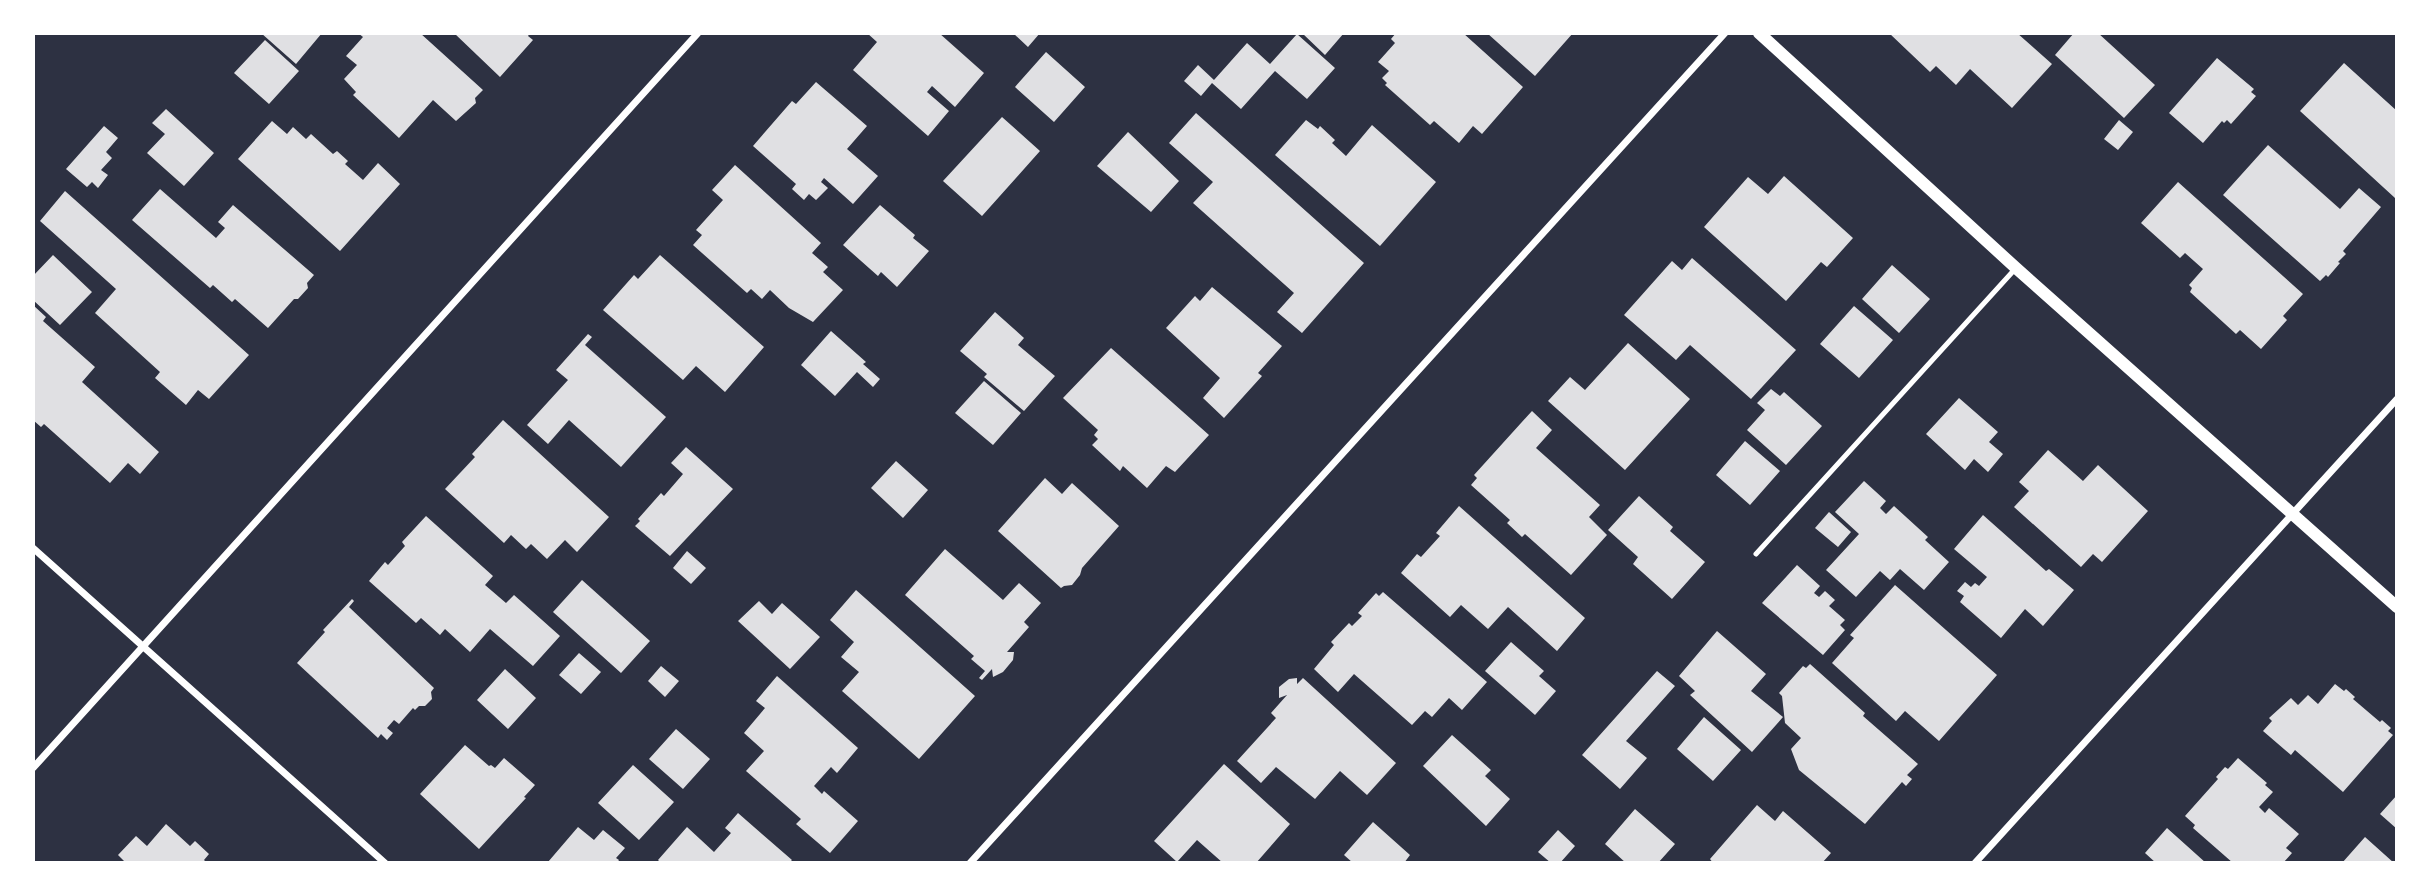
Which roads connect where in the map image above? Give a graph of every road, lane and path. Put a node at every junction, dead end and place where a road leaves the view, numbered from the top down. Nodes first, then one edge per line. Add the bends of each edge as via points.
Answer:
1 (698, 33) edge
2 (1725, 33) edge
3 (1759, 33) edge
4 (2016, 268) junction
5 (2397, 399) edge
6 (2293, 513) junction
7 (33, 548) edge
8 (1756, 554) dead end
9 (2397, 607) edge
10 (142, 646) junction
11 (33, 768) edge
12 (385, 863) edge
13 (970, 863) edge
14 (1975, 863) edge

1 - 10 street
2 - 13 street
3 - 4 street
4 - 6 street
4 - 8 lane
5 - 6 street
6 - 9 street
6 - 14 street
7 - 10 street
10 - 11 street
10 - 12 street

